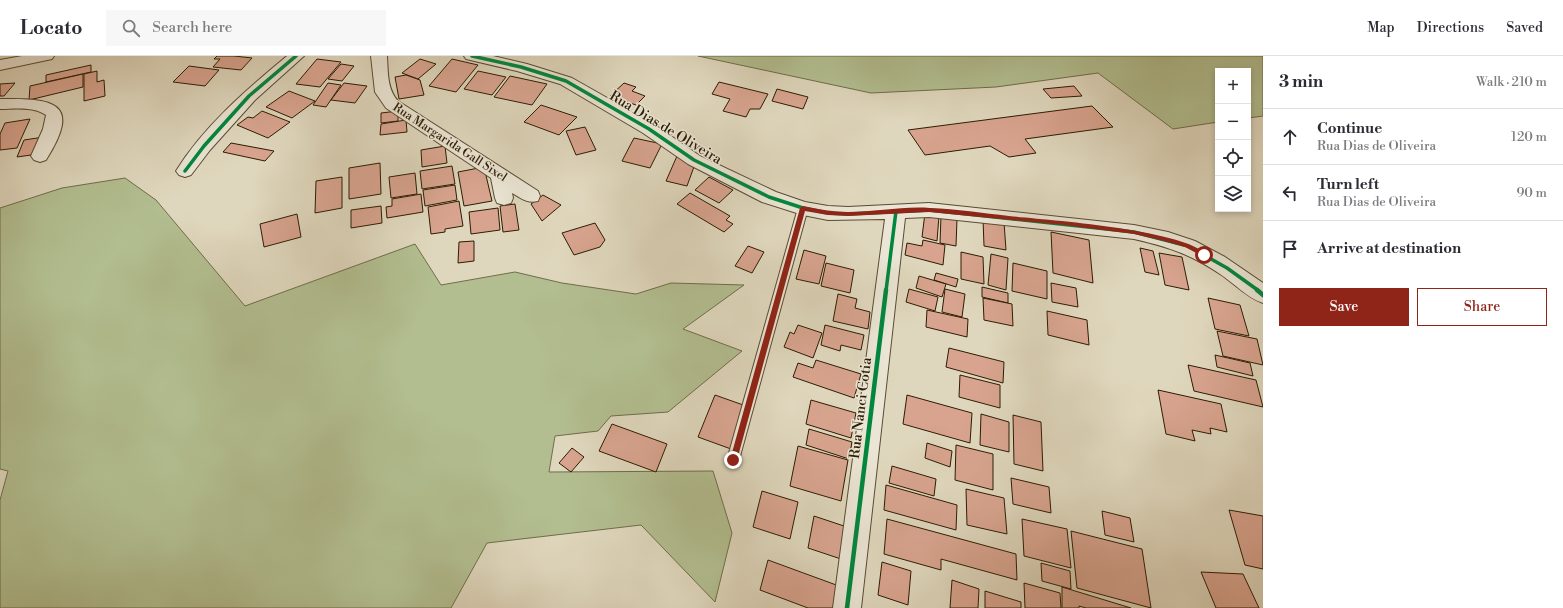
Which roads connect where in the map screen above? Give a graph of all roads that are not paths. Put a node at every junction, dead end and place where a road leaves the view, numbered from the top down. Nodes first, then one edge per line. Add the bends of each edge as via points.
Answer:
1 (46, 56) edge
2 (296, 56) edge
3 (380, 56) edge
4 (472, 56) edge
5 (0, 65) edge
6 (0, 104) edge
7 (40, 156) dead end
8 (184, 171) dead end
9 (500, 175) junction
10 (531, 196) dead end
11 (504, 198) dead end
12 (803, 208) junction
13 (896, 211) junction
14 (1263, 295) edge
15 (733, 460) dead end
16 (847, 608) edge

1 - 5 street
2 - 8 street via 249,96
3 - 9 street, Rua Margarida Gall Sixel via 383,92 392,106 410,115
4 - 12 street, Rua Dias de Oliveira via 566,81 649,129 694,160 769,197
6 - 7 street via 38,106 50,109 54,114
9 - 10 street, Rua Margarida Gall Sixel
9 - 11 street
12 - 13 street, Rua Dias de Oliveira via 848,214
12 - 15 lane
13 - 14 street, Rua Dias de Oliveira via 929,210 1055,222 1164,238 1187,246 1225,267
13 - 16 street, Rua Nanci Cotia

